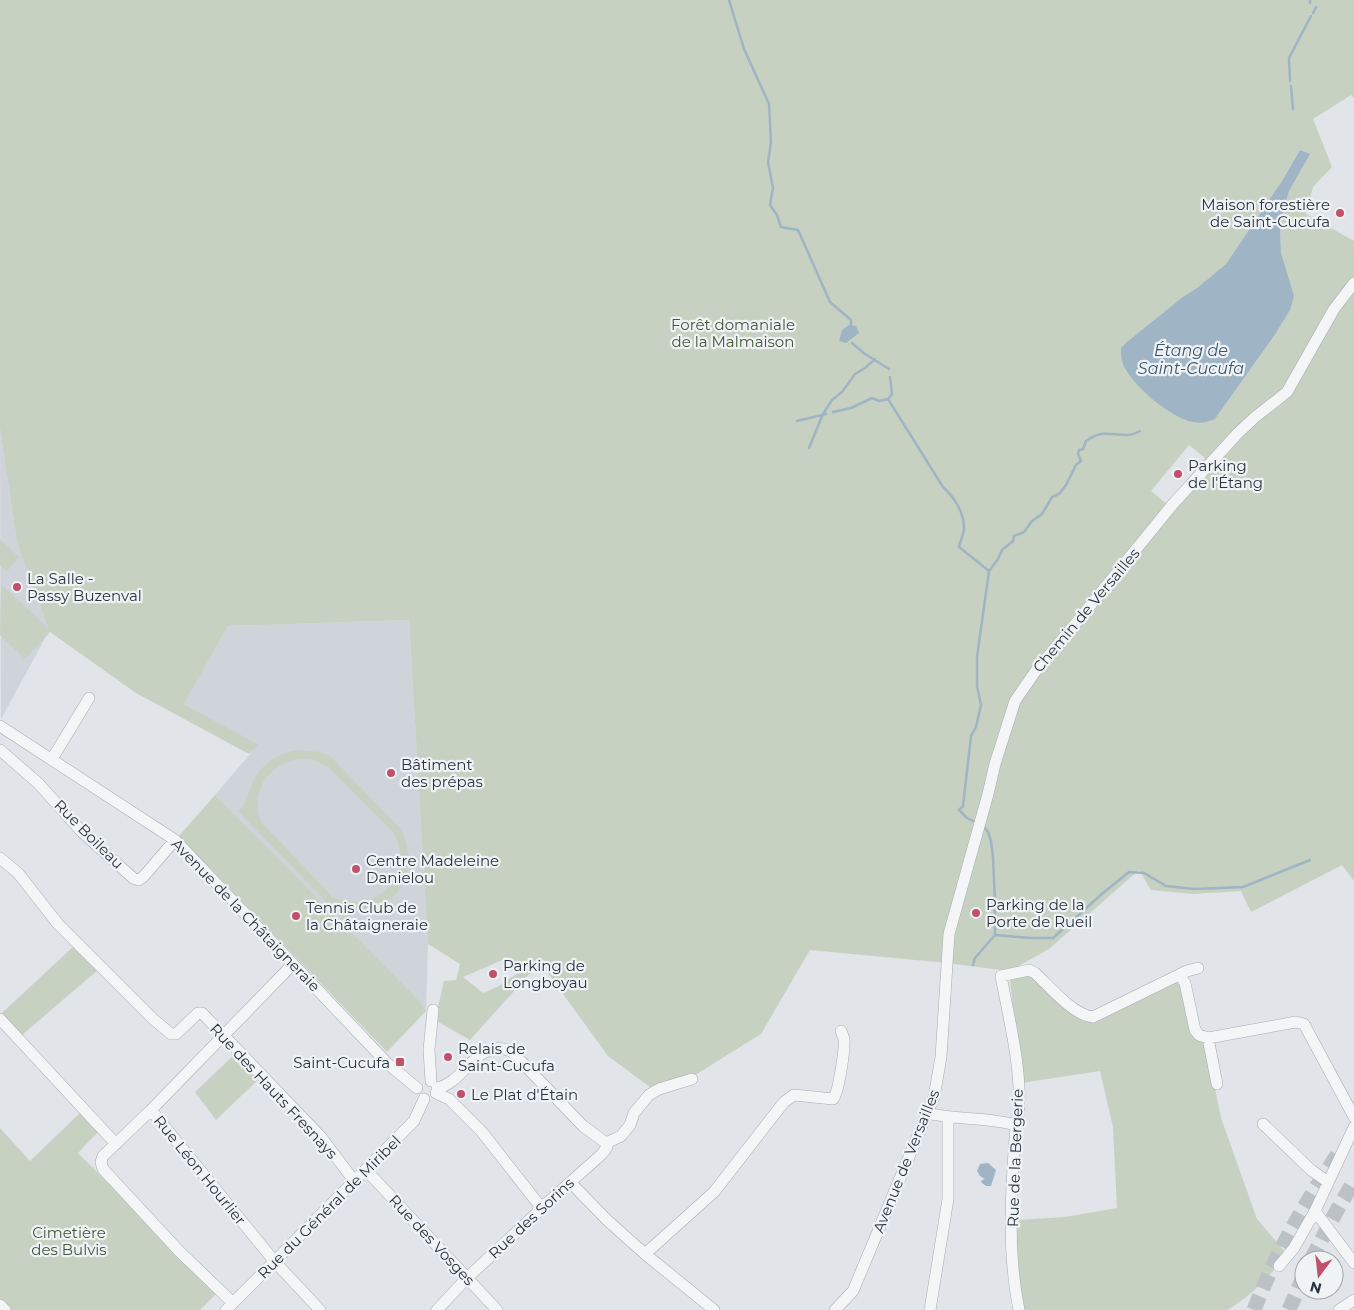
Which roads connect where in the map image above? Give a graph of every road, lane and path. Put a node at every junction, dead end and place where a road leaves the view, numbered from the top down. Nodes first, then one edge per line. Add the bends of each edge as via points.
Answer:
1 (1354, 283) edge
2 (89, 698) dead end
3 (1, 730) edge
4 (0, 750) edge
5 (52, 759) junction
6 (175, 840) junction
7 (0, 858) edge
8 (294, 964) junction
9 (1198, 968) dead end
10 (1179, 975) junction
11 (944, 1002) joint
12 (433, 1010) dead end
13 (0, 1018) edge
14 (841, 1031) dead end
15 (224, 1036) junction
16 (1208, 1038) junction
17 (692, 1079) dead end
18 (1217, 1084) dead end
19 (429, 1087) junction
20 (151, 1110) junction
21 (927, 1113) junction
22 (1354, 1117) edge
23 (948, 1118) junction
24 (1263, 1124) dead end
25 (1016, 1125) junction
26 (1354, 1127) edge
27 (606, 1143) junction
28 (116, 1144) junction
29 (366, 1170) junction
30 (355, 1182) junction
31 (570, 1182) junction
32 (1328, 1182) junction
33 (540, 1206) junction
34 (1315, 1212) junction
35 (645, 1254) junction
36 (275, 1262) junction
37 (1354, 1262) edge
38 (1279, 1266) dead end
39 (467, 1278) junction
40 (1354, 1300) edge
41 (0, 1305) edge
42 (230, 1306) edge
43 (5, 1310) edge
44 (320, 1310) edge
45 (437, 1310) edge
46 (497, 1310) edge
47 (714, 1310) edge
48 (836, 1310) edge
49 (930, 1310) edge
50 (1019, 1310) edge
51 (1338, 1310) edge

1 - 11 street, Chemin de Versailles via 1334,309 1287,392 1238,433 1185,490 1035,672 1015,701 949,934
2 - 5 street
3 - 5 street, Avenue de la Châtaigneraie
4 - 6 street, Rue Boileau via 38,783 82,832 133,878 139,880 144,876
5 - 6 street, Avenue de la Châtaigneraie
6 - 8 street, Avenue de la Châtaigneraie
7 - 15 street, Rue des Hauts Fresnays via 18,873 58,924 171,1034 176,1034 198,1013 202,1013
8 - 15 street
8 - 19 street, Avenue de la Châtaigneraie via 388,1064
9 - 10 street
10 - 16 street via 1185,983 1195,1030 1198,1035
10 - 25 street, Rue de la Bergerie via 1093,1017 1076,1011 1029,970 1001,976 1016,1063 1019,1103
11 - 21 street, Avenue de Versailles via 941,1057 934,1097
12 - 19 street
13 - 28 street
14 - 35 street via 844,1039 837,1095 833,1099 794,1095 784,1102 714,1192
15 - 20 street
15 - 30 street, Rue des Hauts Fresnays via 322,1137
16 - 18 street
16 - 22 street via 1300,1022 1304,1024
17 - 27 street, Rue des Sorins via 649,1095 634,1113 630,1126 621,1136
19 - 27 street via 445,1087 481,1055 492,1049 505,1049 511,1051 583,1126
19 - 29 street, Rue du Général de Miribel via 434,1097 424,1100 414,1121
19 - 33 street, Avenue de la Châtaigneraie via 449,1099 482,1132
20 - 28 street, Rue Léon Hourlier
20 - 36 street, Rue Léon Hourlier
21 - 23 street
21 - 48 street, Avenue de Versailles via 853,1291
23 - 25 street
23 - 49 street via 948,1199
24 - 32 street
25 - 50 street, Rue de la Bergerie via 1012,1257
26 - 32 street
27 - 31 street, Rue des Sorins via 602,1154
28 - 42 street, Rue Léon Hourlier via 103,1156 104,1169
29 - 30 street, Rue du Général de Miribel
29 - 39 street, Rue des Vosges
30 - 36 street, Rue du Général de Miribel
31 - 33 street, Rue des Sorins
31 - 35 street
32 - 34 street
33 - 39 street, Rue des Sorins via 537,1213
34 - 37 street
34 - 38 street
35 - 47 street
36 - 42 street, Rue du Général de Miribel
36 - 44 street, Rue Léon Hourlier
39 - 45 street, Rue des Sorins
39 - 46 street, Rue des Vosges
40 - 51 street
41 - 43 street

